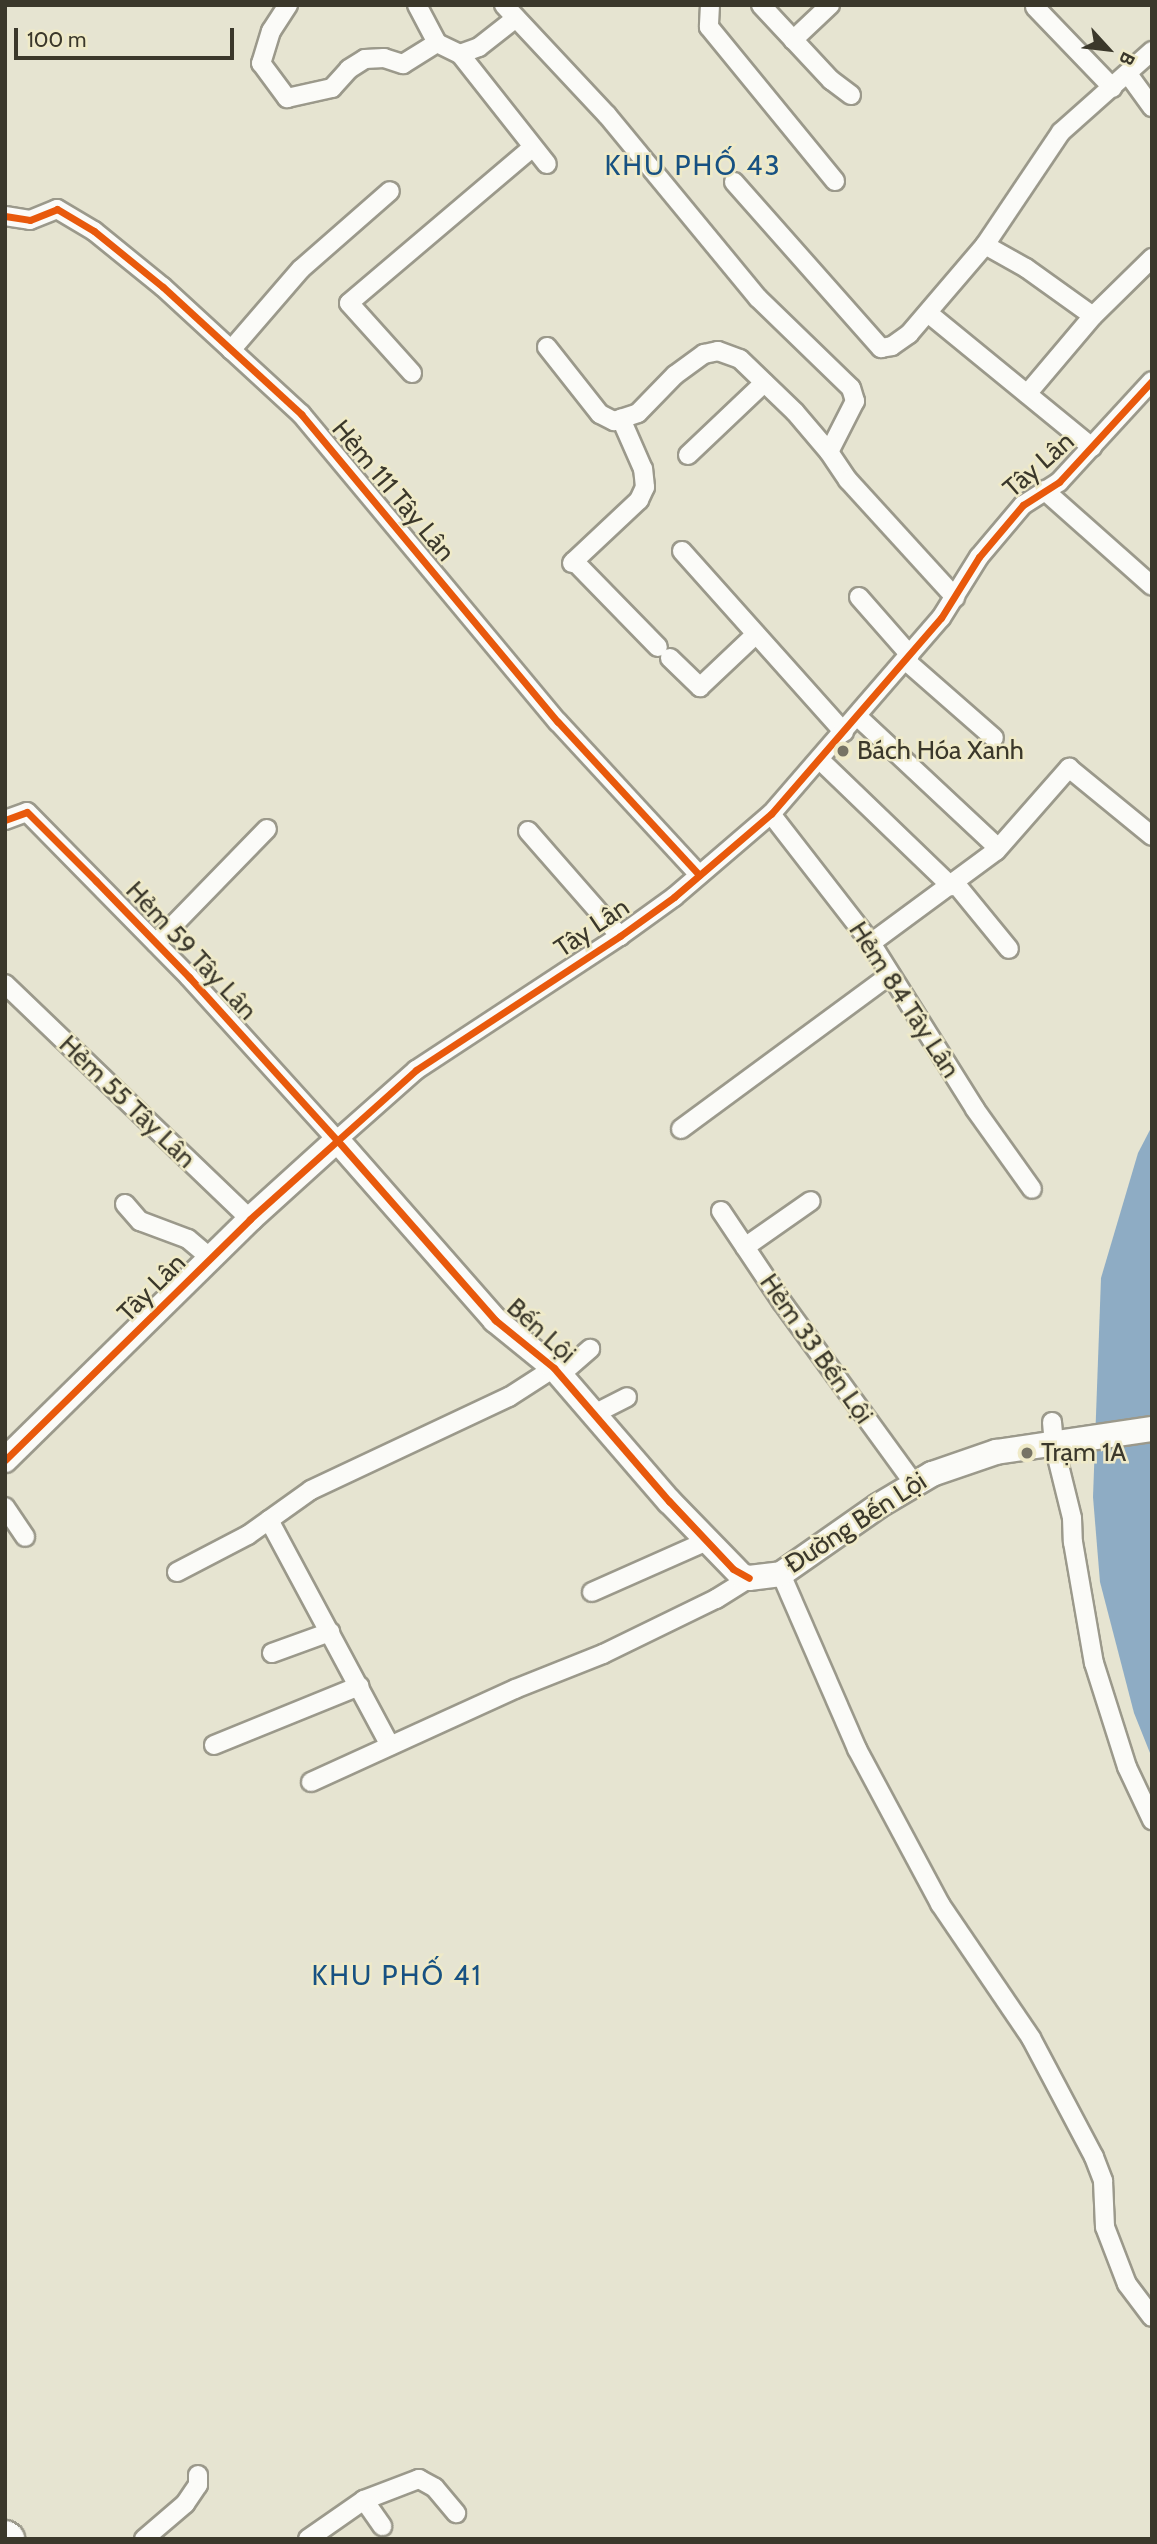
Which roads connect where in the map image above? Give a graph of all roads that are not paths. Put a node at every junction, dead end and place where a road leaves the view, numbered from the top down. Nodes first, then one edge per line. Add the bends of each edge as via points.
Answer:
1 (288, 5) edge
2 (417, 5) edge
3 (710, 5) edge
4 (761, 5) edge
5 (830, 5) edge
6 (1035, 7) edge
7 (510, 12) edge
8 (793, 40) junction
9 (437, 43) junction
10 (1152, 51) edge
11 (460, 54) junction
12 (1128, 74) junction
13 (1113, 88) junction
14 (851, 95) dead end
15 (1152, 107) edge
16 (533, 147) junction
17 (547, 164) dead end
18 (835, 181) dead end
19 (734, 182) dead end
20 (390, 191) dead end
21 (5, 216) edge
22 (985, 245) junction
23 (1152, 258) edge
24 (928, 313) junction
25 (1093, 316) junction
26 (547, 347) dead end
27 (231, 350) junction
28 (412, 373) dead end
29 (1152, 381) edge
30 (764, 383) junction
31 (1027, 394) junction
32 (621, 419) junction
33 (1092, 447) junction
34 (829, 452) junction
35 (688, 455) dead end
36 (1044, 489) junction
37 (682, 551) dead end
38 (1152, 586) edge
39 (859, 597) dead end
40 (956, 597) junction
41 (756, 634) junction
42 (907, 658) junction
43 (857, 716) junction
44 (844, 732) junction
45 (994, 738) dead end
46 (820, 760) junction
47 (771, 814) junction
48 (5, 820) edge
49 (267, 829) dead end
50 (528, 831) dead end
51 (1152, 836) edge
52 (997, 847) junction
53 (699, 875) junction
54 (953, 884) junction
55 (620, 936) junction
56 (156, 943) junction
57 (871, 943) junction
58 (1009, 949) dead end
59 (890, 975) junction
60 (5, 984) edge
61 (681, 1129) dead end
62 (337, 1140) junction
63 (1032, 1189) dead end
64 (811, 1201) dead end
65 (125, 1204) dead end
66 (721, 1211) dead end
67 (250, 1219) junction
68 (745, 1247) junction
69 (211, 1258) junction
70 (590, 1349) dead end
71 (557, 1371) junction
72 (627, 1396) dead end
73 (594, 1414) junction
74 (1152, 1429) edge
75 (1053, 1434) junction
76 (5, 1460) edge
77 (914, 1484) junction
78 (5, 1507) edge
79 (269, 1520) junction
80 (25, 1536) dead end
81 (707, 1541) junction
82 (177, 1572) dead end
83 (781, 1574) junction
84 (749, 1578) junction
85 (592, 1592) dead end
86 (330, 1632) junction
87 (272, 1653) dead end
88 (359, 1686) junction
89 (214, 1745) dead end
90 (390, 1746) junction
91 (311, 1782) dead end
92 (1152, 1820) edge
93 (1152, 2316) edge
94 (198, 2475) dead end
95 (364, 2500) junction
96 (456, 2513) dead end
97 (382, 2526) dead end
98 (144, 2539) edge
99 (308, 2539) edge

1 - 9 street via 271,31 261,63 287,98 332,88 365,59 403,64
2 - 9 street
3 - 18 street via 709,27
4 - 8 street
5 - 8 street
6 - 13 street
7 - 11 street via 479,47
7 - 34 street via 607,115 758,298 851,388 855,401
8 - 14 street
9 - 11 street
10 - 12 street
11 - 16 street
12 - 13 street
12 - 15 street
13 - 22 street via 1061,132
16 - 17 street
16 - 28 street via 349,303
19 - 24 street via 881,348 901,340
20 - 27 street via 301,269
21 - 27 street, Hẻm 111 Tây Lân via 30,220 57,209 85,225 163,287
22 - 24 street
22 - 25 street via 1027,268
23 - 25 street
24 - 31 street
25 - 31 street
26 - 32 street via 600,414 614,421
27 - 53 street, Hẻm 111 Tây Lân via 301,414 558,722
29 - 33 street, Tây Lân
30 - 32 street via 740,359 718,351 704,354 675,375 638,413
30 - 34 street
30 - 35 street
31 - 33 street
32 - 41 street via 643,469 645,487 639,500 573,562 700,687
33 - 36 street, Tây Lân via 1059,482
34 - 40 street via 848,480
36 - 38 street
36 - 40 street, Tây Lân via 1000,530
37 - 41 street
39 - 42 street
40 - 42 street, Tây Lân
41 - 44 street
42 - 43 street, Tây Lân
42 - 45 street
43 - 44 street, Tây Lân
43 - 52 street
44 - 46 street, Tây Lân
46 - 47 street, Tây Lân
46 - 54 street
47 - 53 street, Tây Lân
47 - 57 street, Hẻm 84 Tây Lân
48 - 56 street, Hẻm 59 Tây Lân via 27,812
49 - 56 street
50 - 55 street
51 - 52 street via 1069,768
52 - 54 street
53 - 55 street, Tây Lân
54 - 57 street
54 - 58 street
55 - 62 street, Tây Lân via 416,1070
56 - 62 street, Hẻm 59 Tây Lân
57 - 59 street, Hẻm 84 Tây Lân
59 - 61 street
59 - 63 street, Hẻm 84 Tây Lân
60 - 67 street, Hẻm 55 Tây Lân
62 - 67 street, Tây Lân
62 - 71 street, Bến Lội via 495,1320
64 - 68 street
65 - 69 street via 140,1221 188,1239
66 - 68 street, Hẻm 33 Bến Lội
67 - 69 street, Tây Lân
68 - 77 street, Hẻm 33 Bến Lội
69 - 76 street, Tây Lân
70 - 71 street
71 - 73 street, Bến Lội
71 - 79 street via 311,1490
72 - 73 street
73 - 81 street, Bến Lội
74 - 75 street, Đường Bến Lội via 1085,1441
75 - 77 street, Đường Bến Lội
75 - 92 street via 1072,1518 1094,1663 1127,1767
77 - 83 street, Đường Bến Lội
78 - 80 street
79 - 82 street
79 - 86 street
81 - 84 street, Bến Lội via 733,1569
81 - 85 street
83 - 84 street, Đường Bến Lội
83 - 93 street via 857,1749 940,1904 1031,2038 1094,2157 1103,2181 1105,2227 1127,2284
84 - 90 street via 716,1600 603,1654
86 - 87 street
86 - 88 street
88 - 89 street
88 - 90 street
90 - 91 street
94 - 98 street via 198,2485 185,2504
95 - 96 street via 419,2479 435,2488
95 - 97 street
95 - 99 street

